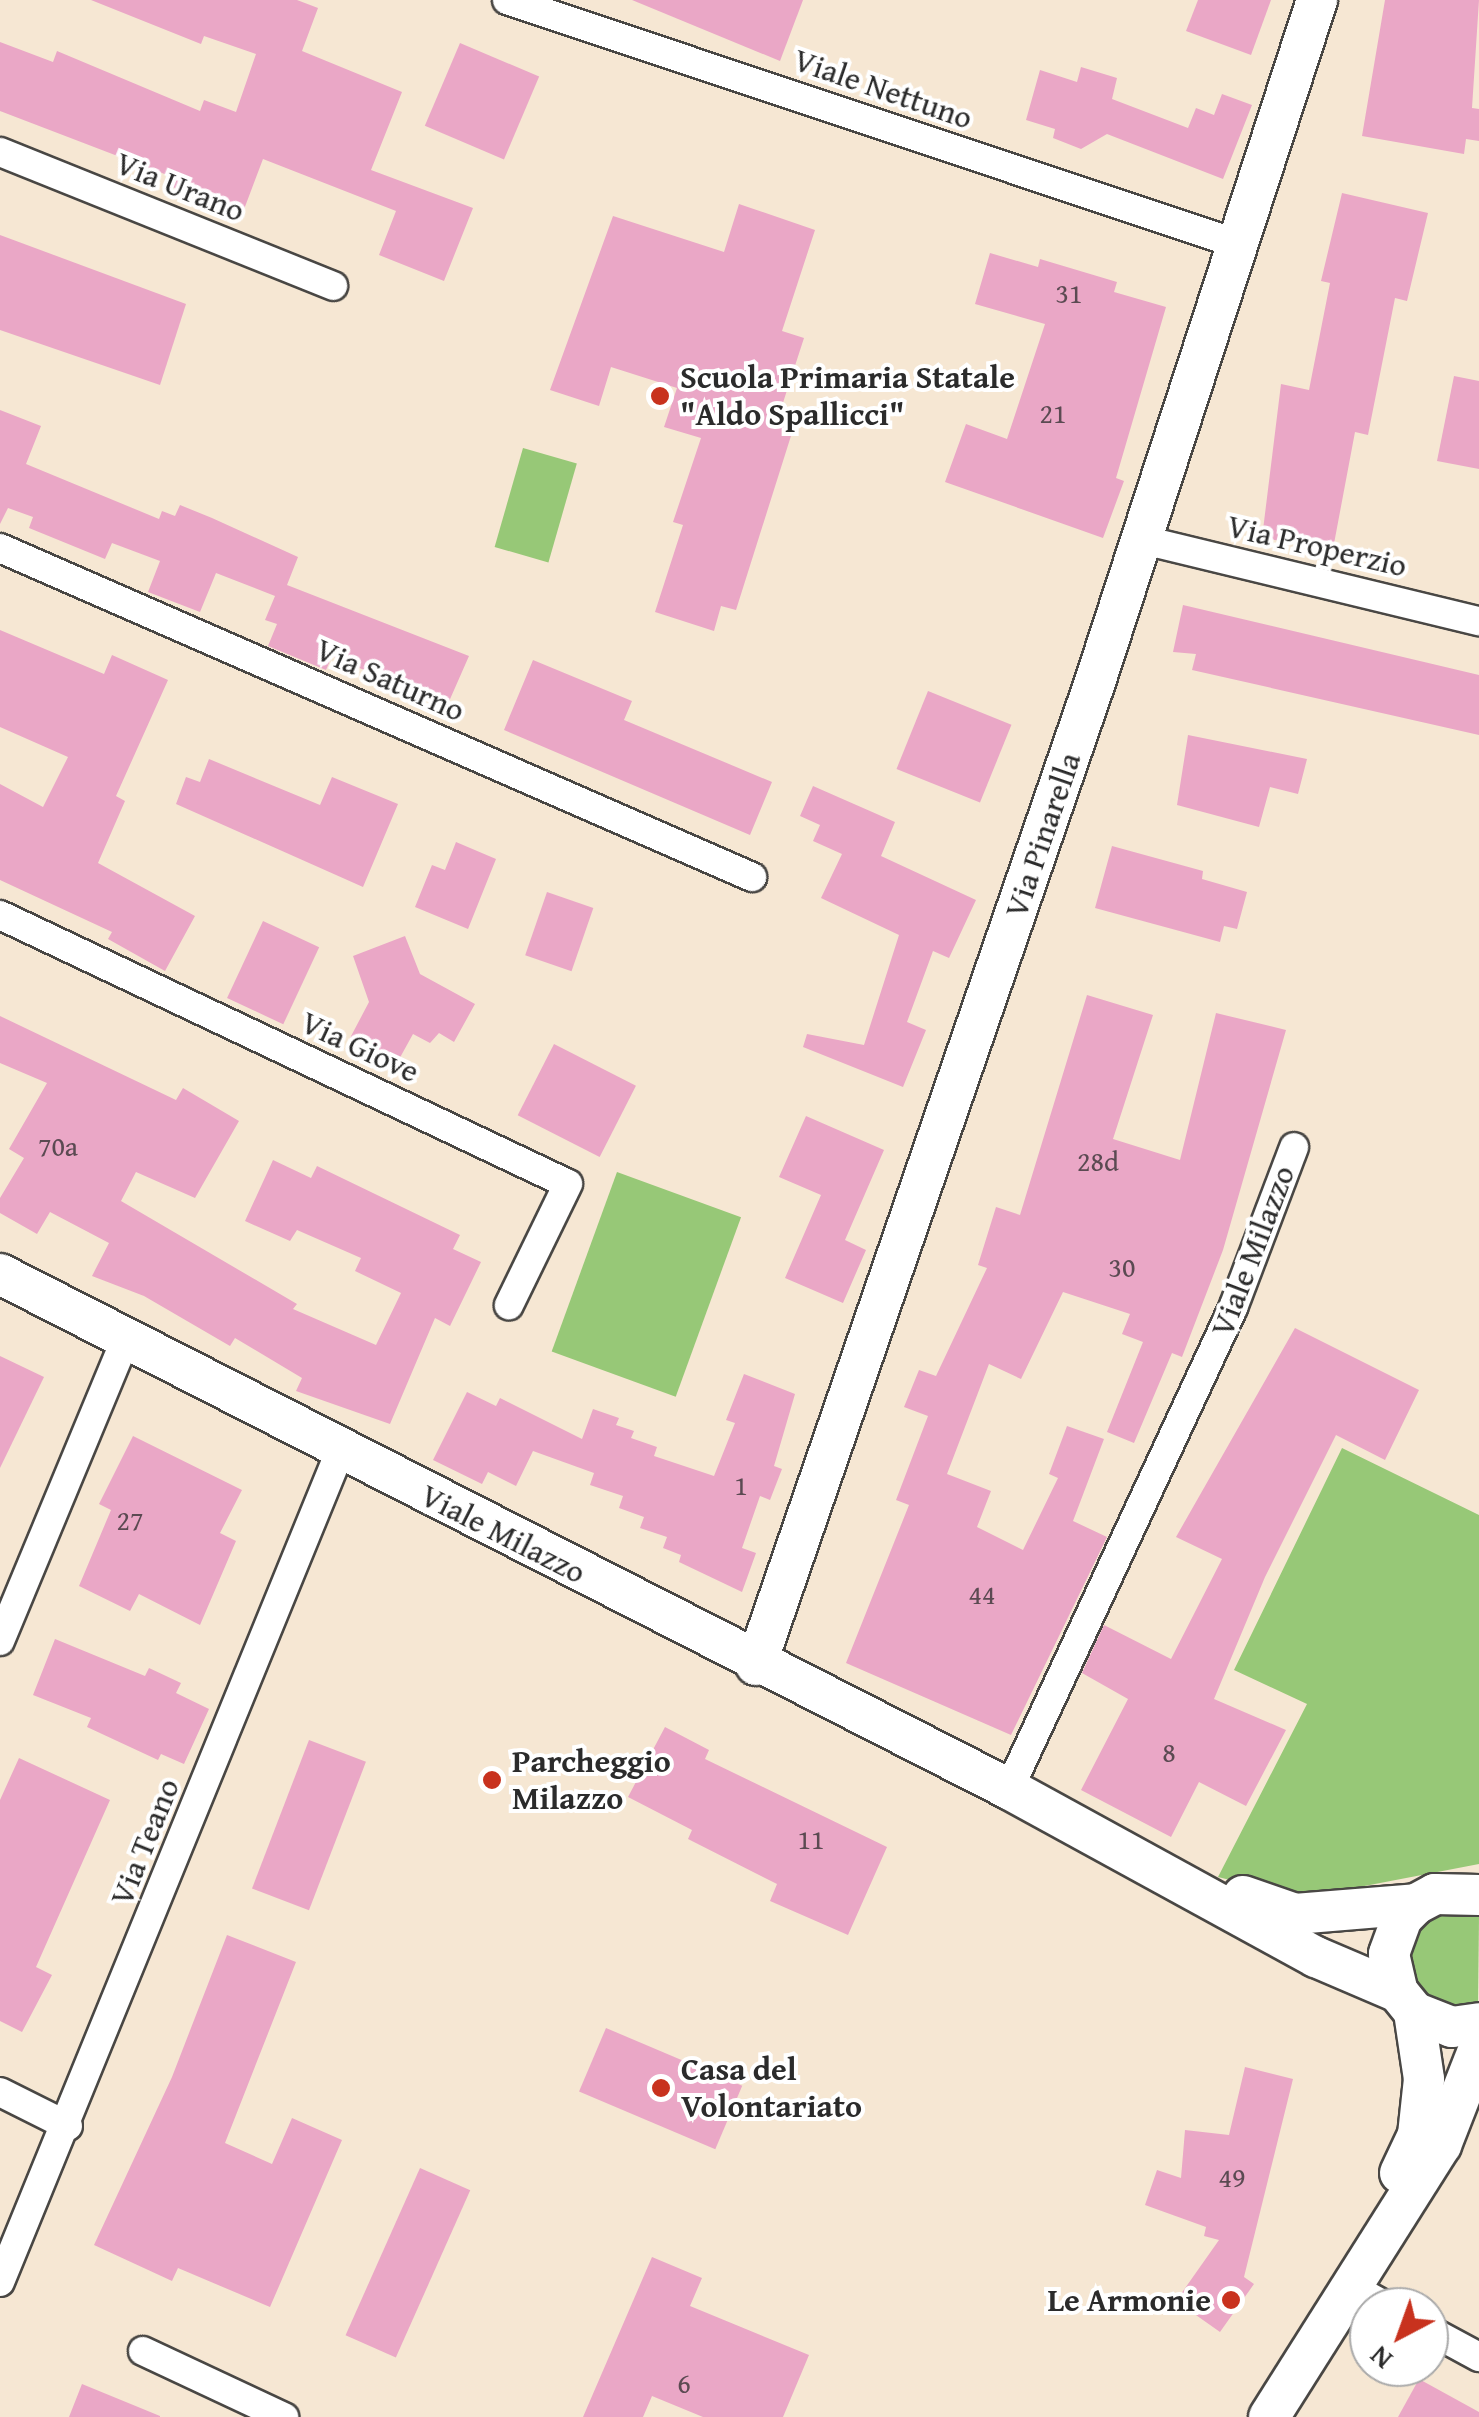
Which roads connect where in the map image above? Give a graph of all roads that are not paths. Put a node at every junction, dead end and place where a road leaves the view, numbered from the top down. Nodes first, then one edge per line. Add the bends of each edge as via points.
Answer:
1 (507, 0) edge
2 (1318, 0) edge
3 (0, 152) edge
4 (1238, 244) junction
5 (334, 286) dead end
6 (1139, 539) junction
7 (0, 548) edge
8 (1479, 621) edge
9 (752, 877) dead end
10 (0, 916) edge
11 (1294, 1147) dead end
12 (0, 1274) edge
13 (509, 1306) dead end
14 (126, 1339) junction
15 (340, 1449) junction
16 (0, 1641) edge
17 (756, 1665) junction
18 (1009, 1789) junction
19 (1152, 1865) junction
20 (1478, 1894) edge
21 (1416, 1904) junction
22 (1406, 2002) junction
23 (1479, 2023) edge
24 (1479, 2048) edge
25 (0, 2092) edge
26 (68, 2126) junction
27 (5, 2270) edge
28 (1354, 2275) junction
29 (1367, 2287) edge
30 (1449, 2341) edge
31 (143, 2350) dead end
32 (1479, 2358) edge
33 (284, 2417) edge
34 (1270, 2417) edge

1 - 4 street, Viale Nettuno
2 - 4 street, Via Pinarella
3 - 5 street, Via Urano
4 - 6 street, Via Pinarella
6 - 8 street, Via Properzio
6 - 17 street, Via Pinarella via 885,1305
7 - 9 street, Via Saturno
10 - 13 street, Via Giove via 568,1184
11 - 18 street, Viale Milazzo via 1233,1308
12 - 14 street, Viale Milazzo
14 - 15 street, Viale Milazzo
14 - 16 street
15 - 17 street, Viale Milazzo
15 - 26 street, Via Teano
17 - 18 street, Viale Milazzo
18 - 19 street, Viale Milazzo
19 - 21 street, Viale Milazzo via 1295,1914
19 - 22 street, Viale Milazzo
20 - 21 street, Viale Milazzo via 1435,1894
21 - 22 street via 1402,1918 1389,1954
22 - 23 street, Viale Milazzo via 1452,2027
22 - 28 street via 1424,2079 1418,2135
24 - 28 street via 1441,2145
25 - 26 street
26 - 27 street, Via Teano
28 - 29 street
28 - 34 street
30 - 32 street
31 - 33 street

